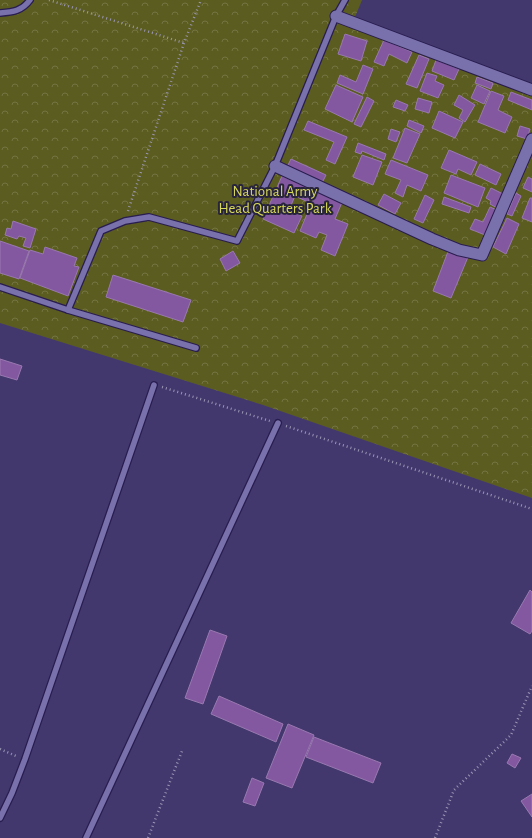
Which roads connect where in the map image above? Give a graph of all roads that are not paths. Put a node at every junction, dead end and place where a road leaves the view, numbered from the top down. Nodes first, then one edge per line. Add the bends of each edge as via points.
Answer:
1 (30, 0) edge
2 (345, 0) edge
3 (0, 13) edge
4 (336, 16) junction
5 (532, 90) edge
6 (532, 139) edge
7 (275, 166) junction
8 (0, 287) edge
9 (68, 310) junction
10 (196, 348) dead end
11 (154, 385) road end
12 (278, 423) road end
13 (0, 818) edge
14 (86, 838) edge

1 - 3 lane via 25,7 15,12
2 - 4 lane
4 - 5 street
4 - 7 lane
6 - 7 street via 482,255 459,250 432,239
7 - 9 lane via 237,242 148,217 125,221 101,230
8 - 9 lane
9 - 10 lane
11 - 13 lane via 25,759
12 - 14 lane

